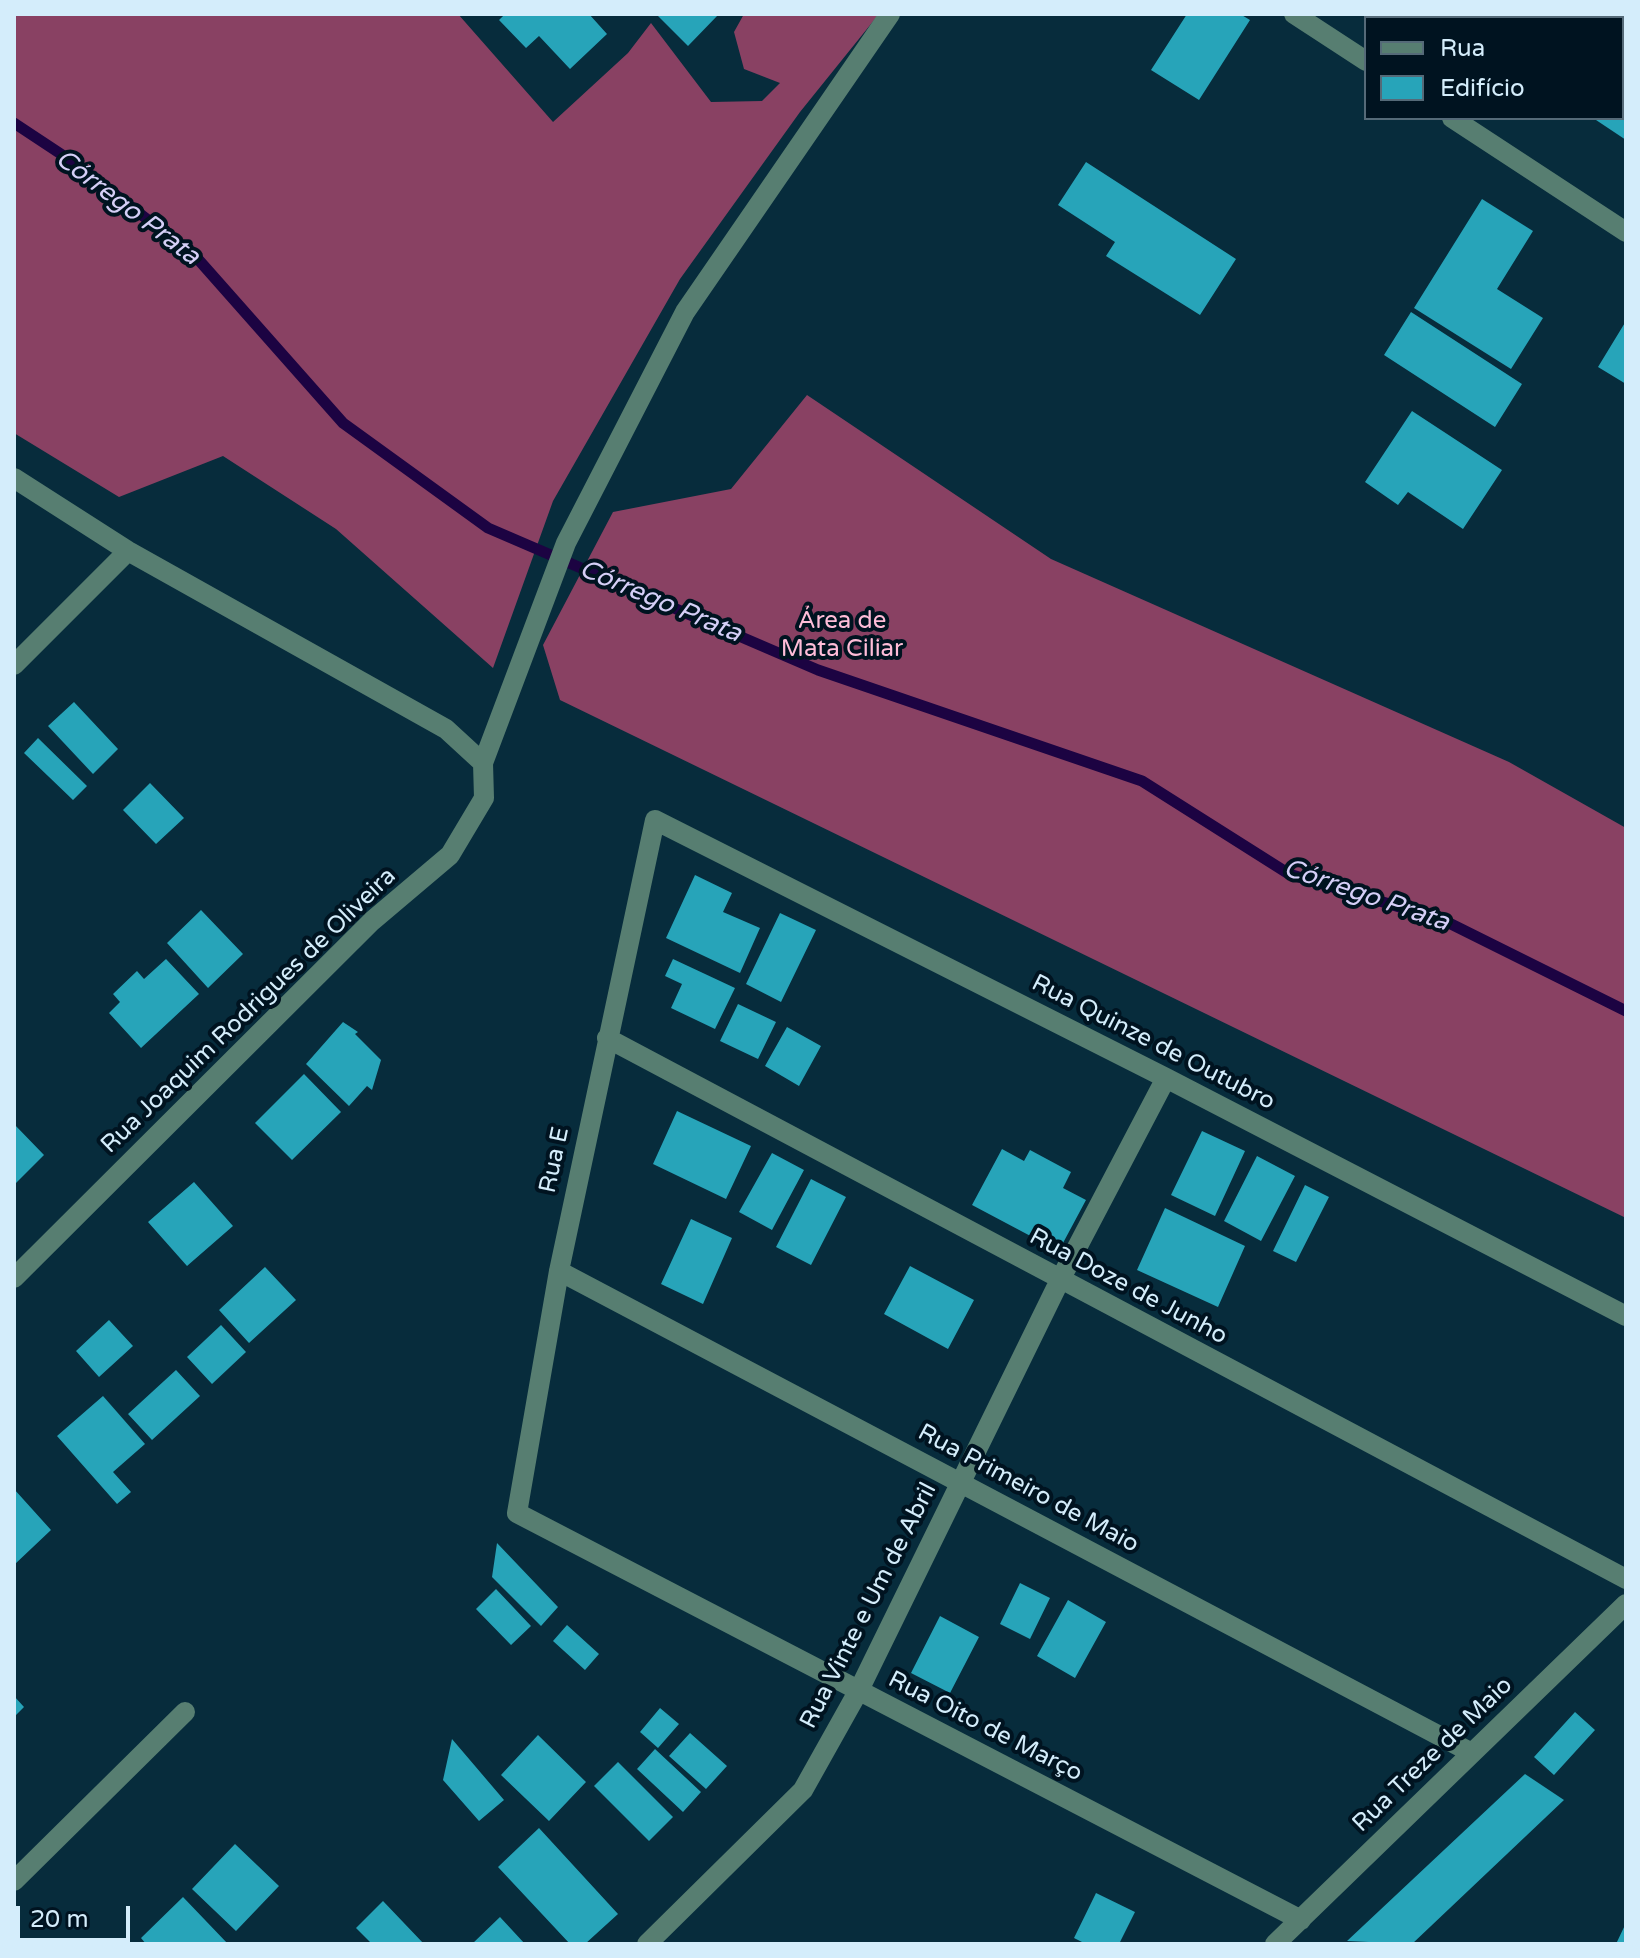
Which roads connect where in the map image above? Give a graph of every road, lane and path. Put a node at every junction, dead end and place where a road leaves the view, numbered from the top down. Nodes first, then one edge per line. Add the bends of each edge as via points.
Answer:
1 (890, 14) edge
2 (1294, 14) edge
3 (1364, 60) edge
4 (1455, 120) edge
5 (1626, 232) edge
6 (14, 478) edge
7 (128, 551) junction
8 (14, 665) edge
9 (483, 763) junction
10 (655, 820) joint
11 (607, 1038) junction
12 (1166, 1078) junction
13 (559, 1271) junction
14 (14, 1278) edge
15 (1060, 1280) junction
16 (1626, 1316) edge
17 (961, 1483) junction
18 (517, 1513) joint
19 (1626, 1579) edge
20 (1626, 1604) edge
21 (859, 1690) junction
22 (185, 1712) dead end
23 (1472, 1753) junction
24 (14, 1881) edge
25 (1301, 1920) junction
26 (647, 1944) edge
27 (1275, 1944) edge

1 - 9 street, Rua Joaquim Rodrigues de Oliveira via 685,312 566,543
2 - 3 street
4 - 5 street
6 - 7 street
7 - 8 street
7 - 9 street via 446,729
9 - 14 street, Rua Joaquim Rodrigues de Oliveira via 484,798 450,855 372,921
10 - 11 street, Rua E
10 - 12 street, Rua Quinze de Outubro
11 - 13 street, Rua E
11 - 15 street, Rua Doze de Junho
12 - 15 street, Rua Vinte e Um de Abril
12 - 16 street, Rua Quinze de Outubro
13 - 17 street, Rua Primeiro de Maio
13 - 18 street, Rua E
15 - 17 street, Rua Vinte e Um de Abril
15 - 19 street, Rua Doze de Junho
17 - 21 street, Rua Vinte e Um de Abril
17 - 23 street, Rua Primeiro de Maio
18 - 21 street, Rua Oito de Março
20 - 23 street, Rua Treze de Maio
21 - 25 street, Rua Oito de Março
21 - 26 street, Rua Vinte e Um de Abril via 803,1790
22 - 24 street
23 - 25 street, Rua Treze de Maio
25 - 27 street, Rua Treze de Maio

